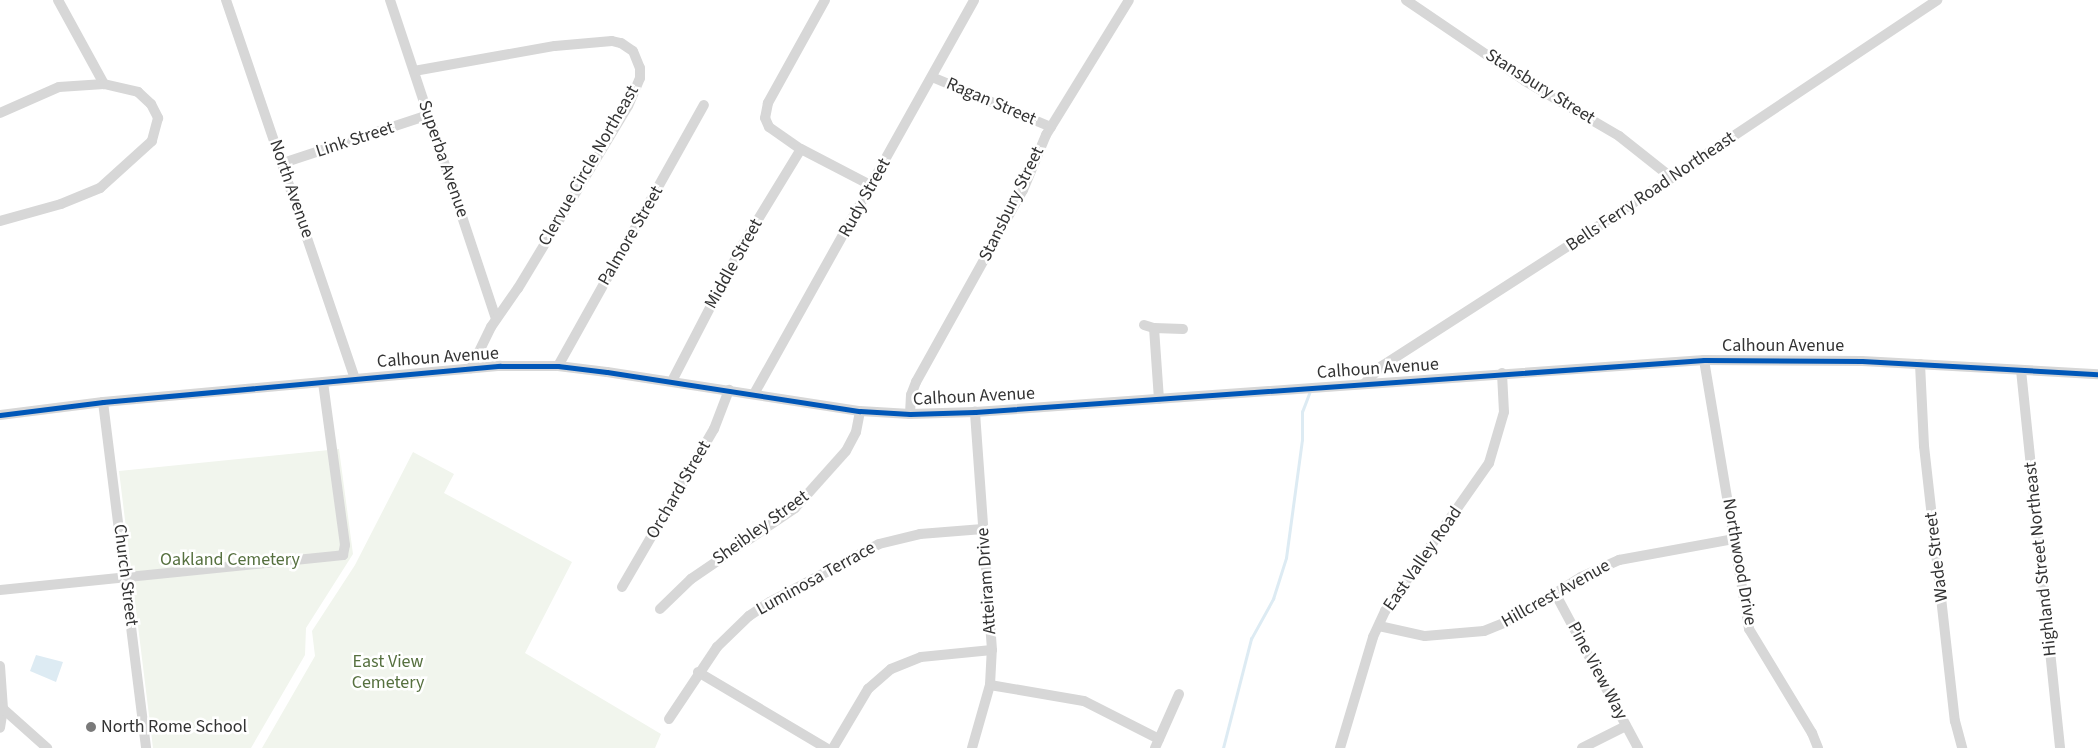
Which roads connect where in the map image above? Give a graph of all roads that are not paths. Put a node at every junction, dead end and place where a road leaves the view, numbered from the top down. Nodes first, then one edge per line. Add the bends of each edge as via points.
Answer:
1 (58, 0) edge
2 (226, 0) edge
3 (390, 0) edge
4 (825, 0) edge
5 (974, 0) edge
6 (1128, 0) edge
7 (1406, 0) edge
8 (1938, 0) edge
9 (414, 71) junction
10 (932, 77) junction
11 (104, 84) junction
12 (704, 105) dead end
13 (0, 113) edge
14 (428, 115) junction
15 (1051, 126) junction
16 (801, 150) junction
17 (283, 163) junction
18 (1672, 178) junction
19 (872, 186) junction
20 (0, 221) edge
21 (496, 319) junction
22 (1144, 325) dead end
23 (1154, 328) junction
24 (1183, 329) dead end
25 (1704, 360) junction
26 (1920, 364) junction
27 (558, 366) junction
28 (471, 368) junction
29 (2022, 370) junction
30 (1502, 373) junction
31 (2098, 374) edge
32 (355, 379) junction
33 (672, 380) junction
34 (323, 382) junction
35 (1364, 384) junction
36 (729, 390) junction
37 (754, 394) junction
38 (1159, 399) junction
39 (103, 402) junction
40 (860, 411) junction
41 (975, 412) junction
42 (910, 414) junction
43 (0, 415) edge
44 (983, 529) junction
45 (1733, 539) junction
46 (125, 578) junction
47 (622, 588) dead end
48 (0, 590) edge
49 (1555, 593) junction
50 (660, 609) dead end
51 (1379, 626) junction
52 (992, 650) junction
53 (0, 666) edge
54 (698, 672) junction
55 (990, 685) junction
56 (1179, 694) dead end
57 (2, 708) edge
58 (669, 719) dead end
59 (1626, 726) junction
60 (0, 728) edge
61 (1157, 744) edge
62 (47, 748) edge
63 (146, 748) edge
64 (826, 748) edge
65 (833, 748) edge
66 (972, 748) edge
67 (1340, 748) edge
68 (1582, 748) edge
69 (1638, 748) edge
70 (1818, 748) edge
71 (1962, 748) edge
72 (2060, 748) edge

1 - 11 street
2 - 17 street, North Avenue
3 - 9 street, Superba Avenue
4 - 16 street via 768,103 765,118 769,127
5 - 10 street, Rudy Street
6 - 15 street, Stansbury Street
7 - 18 street, Stansbury Street via 1525,81 1618,136
8 - 18 street, Bells Ferry Road Northeast
9 - 14 street, Superba Avenue
9 - 21 street, Clervue Circle Northeast via 595,42 621,42 637,57 640,78 628,106
10 - 15 street, Ragan Street
10 - 19 street, Rudy Street
11 - 13 street via 59,87
11 - 20 street via 145,96 158,118 152,141 92,193
12 - 27 street, Palmore Street
14 - 17 street, Link Street
14 - 21 street, Superba Avenue
15 - 42 street, Stansbury Street via 1022,190 916,382 911,395
16 - 19 street
16 - 33 street, Middle Street via 743,244
17 - 32 street, North Avenue
18 - 35 street, Bells Ferry Road Northeast via 1382,366
19 - 37 street, Rudy Street
21 - 28 street, Clervue Circle Northeast
22 - 23 street
23 - 24 street
23 - 38 street
25 - 26 street, Calhoun Avenue
25 - 30 street, Calhoun Avenue
25 - 45 street, Northwood Drive
26 - 29 street, Calhoun Avenue
26 - 71 street, Wade Street via 1926,464 1955,722
27 - 28 street, Calhoun Avenue
27 - 33 street, Calhoun Avenue
28 - 32 street, Calhoun Avenue
29 - 31 street, Calhoun Avenue
29 - 72 street, Highland Street Northeast
30 - 35 street, Calhoun Avenue
30 - 51 street, East Valley Road via 1504,412 1489,463 1398,593
32 - 34 street, Calhoun Avenue
33 - 36 street, Calhoun Avenue
34 - 39 street, Calhoun Avenue
34 - 46 street via 345,545 343,555
35 - 38 street, Calhoun Avenue
36 - 37 street, Calhoun Avenue
36 - 47 street, Orchard Street via 714,429
37 - 40 street, Calhoun Avenue
38 - 41 street, Calhoun Avenue
39 - 43 street, Calhoun Avenue
39 - 46 street, Church Street
40 - 42 street, Calhoun Avenue
40 - 50 street, Sheibley Street via 856,432 846,451 801,502 691,579
41 - 42 street, Calhoun Avenue
41 - 44 street, Atteiram Drive
44 - 52 street, Atteiram Drive
44 - 54 street, Luminosa Terrace via 908,536 879,544 845,560 749,616
45 - 49 street, Hillcrest Avenue via 1618,560
45 - 70 street, Northwood Drive via 1749,628
46 - 48 street
46 - 63 street, Church Street
49 - 51 street, Hillcrest Avenue via 1516,618 1463,635 1425,636
49 - 59 street, Pine View Way
51 - 67 street, East Valley Road
52 - 55 street, Atteiram Drive
52 - 65 street via 922,657 891,669 868,689
53 - 57 street
54 - 58 street, Luminosa Terrace
54 - 64 street
55 - 61 street via 1084,701
55 - 66 street, Atteiram Drive
56 - 61 street
57 - 60 street
57 - 62 street
59 - 68 street
59 - 69 street, Pine View Way

